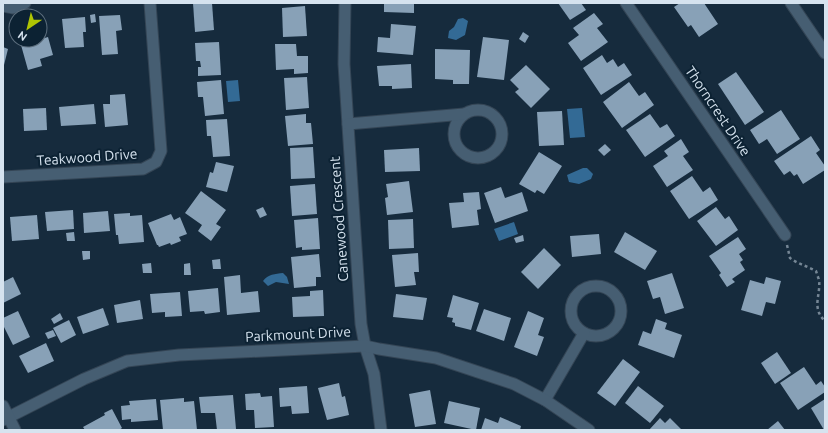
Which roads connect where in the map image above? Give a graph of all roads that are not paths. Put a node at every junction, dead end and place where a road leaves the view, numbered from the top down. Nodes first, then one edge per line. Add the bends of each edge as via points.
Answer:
1 (25, 3) edge
2 (150, 3) edge
3 (345, 3) edge
4 (626, 3) edge
5 (791, 3) edge
6 (3, 6) edge
7 (825, 53) edge
8 (464, 114) junction
9 (348, 124) junction
10 (3, 177) edge
11 (785, 235) road end
12 (584, 334) junction
13 (365, 346) junction
14 (546, 400) junction
15 (3, 406) edge
16 (6, 419) edge
17 (15, 430) edge
18 (381, 430) edge
19 (589, 430) edge

1 - 6 street via 13,8
2 - 10 street, Teakwood Drive via 162,151 156,162 143,169
3 - 9 street, Canewood Crescent via 344,64
4 - 11 street, Thorncrest Drive
5 - 7 street
8 - 8 street via 454,130 457,146 463,153 475,158 489,156 501,141 500,123 486,112 478,110
8 - 9 street
9 - 13 street, Canewood Crescent via 361,324
12 - 12 street via 598,337 606,335 616,328 622,318 622,306 618,298 606,287 594,285 585,288 574,298 571,315 574,324
12 - 14 street
13 - 14 street, Parkmount Drive via 436,358 514,384
13 - 16 street, Parkmount Drive via 179,355 127,361 84,379
13 - 18 street, Canewood Crescent via 374,374
14 - 19 street, Parkmount Drive
15 - 16 street
16 - 17 street

